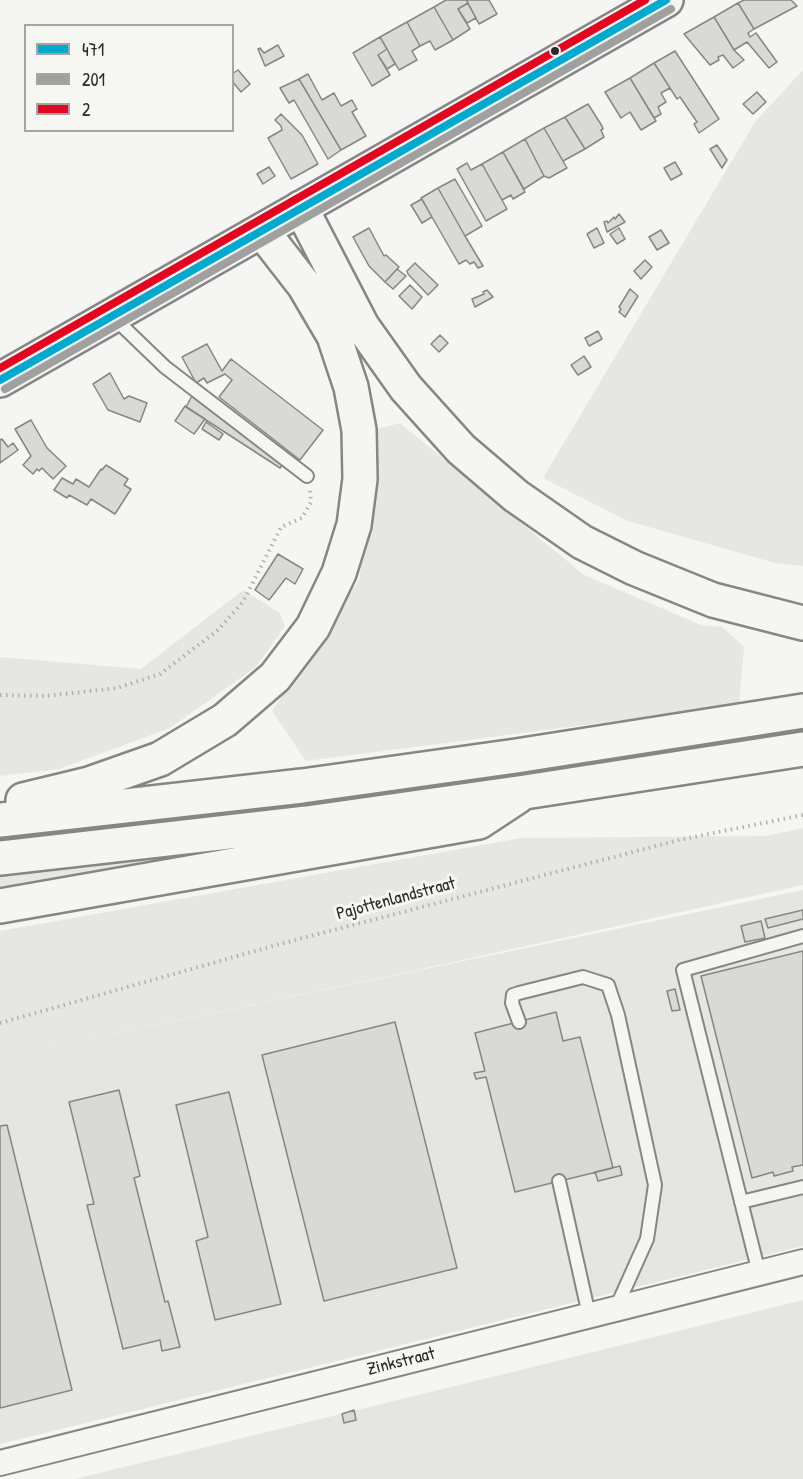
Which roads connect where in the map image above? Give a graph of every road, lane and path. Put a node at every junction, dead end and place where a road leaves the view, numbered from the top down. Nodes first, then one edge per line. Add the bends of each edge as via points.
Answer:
1 (666, 0) edge
2 (629, 8) edge
3 (301, 208) junction
4 (262, 231) junction
5 (112, 316) junction
6 (0, 380) edge
7 (307, 476) joint
8 (803, 624) edge
9 (0, 694) edge
10 (803, 711) edge
11 (803, 748) edge
12 (525, 792) junction
13 (0, 808) edge
14 (803, 815) edge
15 (0, 820) edge
16 (0, 858) edge
17 (0, 906) edge
18 (803, 936) edge
19 (519, 1022) dead end
20 (0, 1023) edge
21 (559, 1181) dead end
22 (803, 1187) edge
23 (741, 1202) junction
24 (803, 1262) edge
25 (759, 1273) junction
26 (616, 1309) junction
27 (589, 1316) junction
28 (0, 1462) edge

1 - 2 main road
2 - 3 main road
3 - 4 main road
3 - 8 main road via 362,326 406,388 461,449 516,496 582,542 634,568 713,600
4 - 5 main road
4 - 13 main road via 304,285 334,336 351,387 359,430 360,479 354,525 339,573 313,627 274,676 225,720 160,759 89,784
5 - 6 main road
5 - 7 lane via 165,367
7 - 9 path via 311,502 302,518 281,527 243,602 217,631 160,674 117,688 46,696
10 - 15 main road via 302,786
11 - 12 main road
12 - 16 main road via 307,823
12 - 17 main road via 479,822
14 - 20 path, Pajottenlandstraat via 668,843 280,944
18 - 23 lane via 682,970
19 - 26 lane via 513,995 583,977 608,984 655,1185 647,1239
21 - 27 lane
22 - 23 lane
23 - 25 lane
24 - 25 street, Zinkstraat
25 - 26 street, Zinkstraat
26 - 27 street, Zinkstraat
27 - 28 street, Zinkstraat

